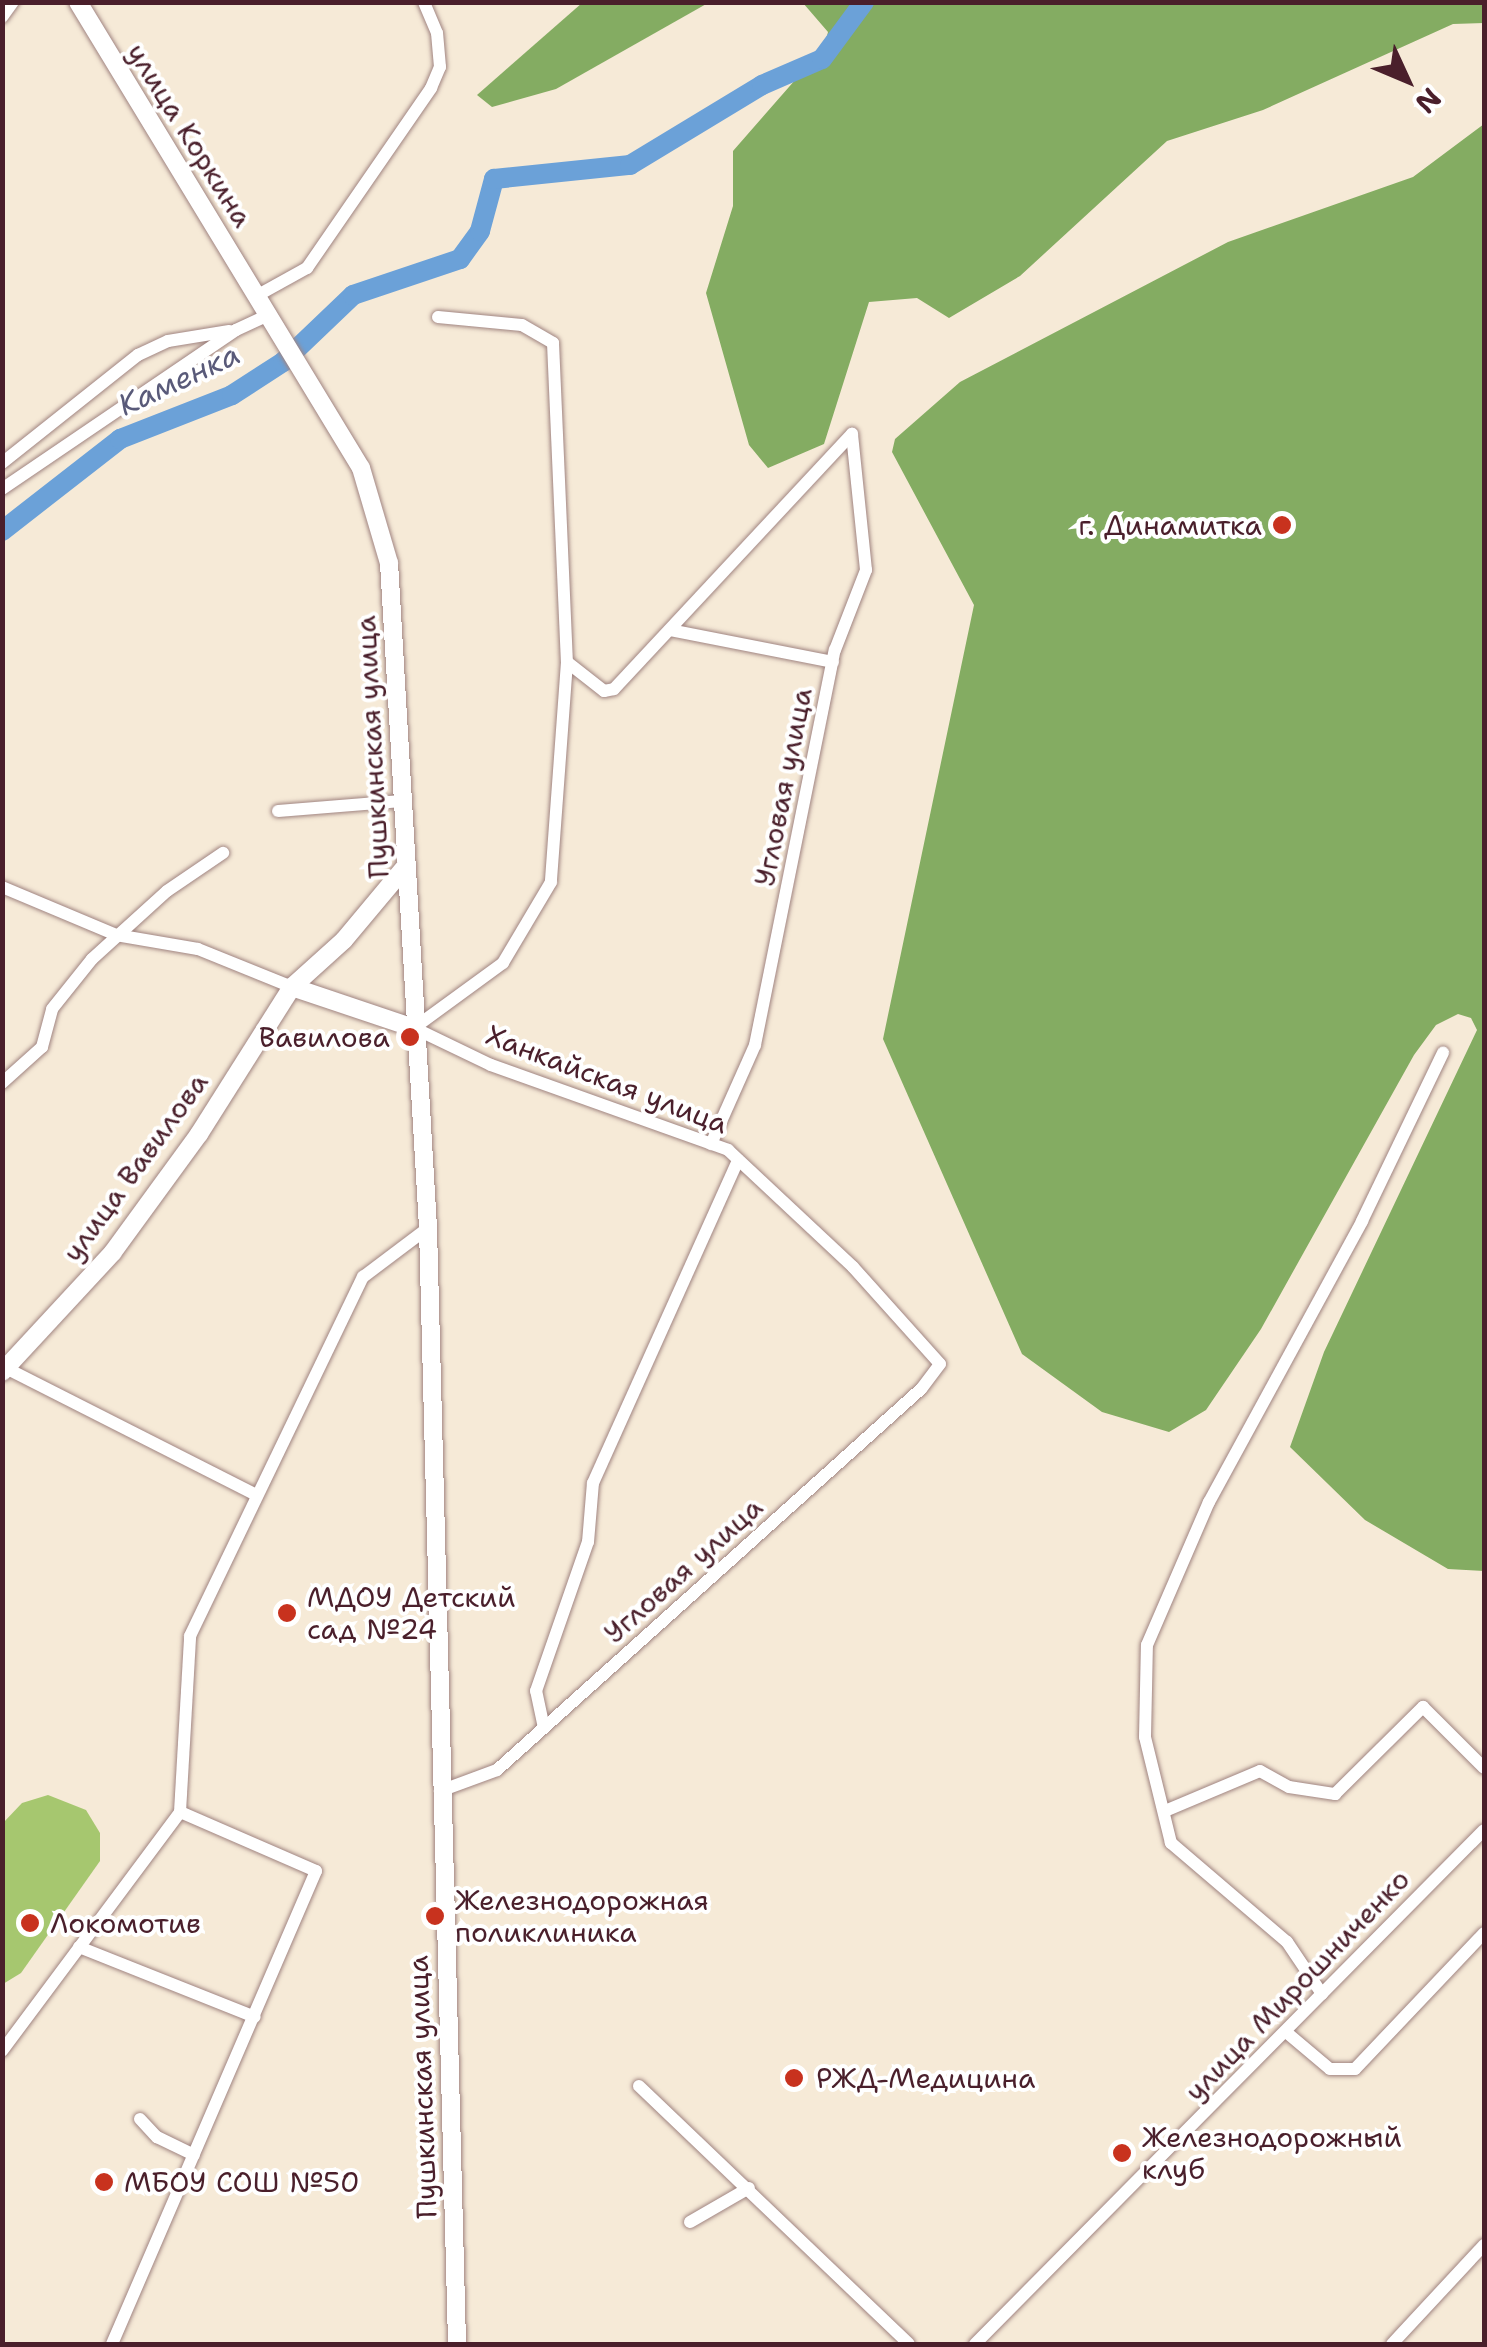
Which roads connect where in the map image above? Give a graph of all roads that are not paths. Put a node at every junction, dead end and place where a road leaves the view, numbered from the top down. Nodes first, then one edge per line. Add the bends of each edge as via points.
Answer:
1 (13, 2) edge
2 (78, 2) edge
3 (424, 2) edge
4 (2, 17) edge
5 (258, 295) junction
6 (438, 317) dead end
7 (275, 321) junction
8 (236, 330) junction
9 (2, 463) edge
10 (2, 489) edge
11 (670, 630) junction
12 (567, 662) junction
13 (833, 662) junction
14 (402, 801) junction
15 (278, 811) dead end
16 (223, 853) dead end
17 (406, 866) junction
18 (2, 888) edge
19 (116, 934) junction
20 (292, 987) junction
21 (414, 1028) junction
22 (1443, 1053) dead end
23 (3, 1081) edge
24 (712, 1144) junction
25 (738, 1160) junction
26 (428, 1228) junction
27 (940, 1364) joint
28 (4, 1370) edge
29 (256, 1496) junction
30 (544, 1728) junction
31 (1484, 1768) edge
32 (440, 1791) junction
33 (1166, 1811) junction
34 (180, 1812) junction
35 (1484, 1830) edge
36 (1484, 1933) edge
37 (79, 1946) junction
38 (1322, 1994) junction
39 (254, 2017) junction
40 (1286, 2032) junction
41 (2, 2050) edge
42 (639, 2086) dead end
43 (140, 2120) dead end
44 (194, 2156) junction
45 (749, 2188) junction
46 (690, 2222) dead end
47 (1484, 2245) edge
48 (112, 2344) edge
49 (457, 2344) edge
50 (909, 2344) edge
51 (976, 2344) edge
52 (1392, 2344) edge

1 - 4 street
2 - 5 main road, улица Коркина
3 - 5 street via 437,33 440,68 431,88 307,268
5 - 7 main road, Пушкинская улица
6 - 12 street via 522,325 552,343
7 - 8 street
7 - 14 main road, Пушкинская улица via 361,468 386,547
8 - 9 street via 168,342 138,355
8 - 10 street
11 - 12 street via 610,692
11 - 13 street
11 - 13 street, Угловая улица via 852,434 866,570
12 - 21 street via 551,882 503,963
13 - 24 street, Угловая улица via 755,1045
14 - 15 street
14 - 17 main road, Пушкинская улица
16 - 19 street
17 - 20 main road, улица Вавилова via 344,940
17 - 21 main road, Пушкинская улица
18 - 19 street
19 - 20 street via 198,950
19 - 23 street via 62,995 42,1047
20 - 21 main road
20 - 28 main road, улица Вавилова via 200,1134 114,1252
21 - 24 street, Ханкайская улица via 491,1065
21 - 26 main road, Пушкинская улица
22 - 33 street via 1362,1221 1209,1502 1147,1646 1145,1737
24 - 25 street, Ханкайская улица
25 - 27 street, Ханкайская улица via 853,1267
25 - 30 street, Угловая улица via 593,1483 588,1542 536,1690
26 - 29 street via 363,1277
26 - 32 main road, Пушкинская улица
27 - 30 street, Угловая улица via 921,1389
28 - 29 street, улица Вавилова
29 - 34 street via 190,1636
30 - 32 street, Угловая улица via 497,1770
31 - 33 street via 1422,1707 1336,1794 1290,1787 1260,1771
32 - 49 main road, Пушкинская улица
33 - 38 street via 1171,1844 1287,1942
34 - 37 street
34 - 39 street via 316,1871
35 - 38 street, улица Мирошниченко
36 - 40 street via 1355,2069 1330,2069
37 - 39 street
37 - 41 street
38 - 40 street, улица Мирошниченко
39 - 44 street
40 - 51 street, улица Мирошниченко
42 - 45 street
43 - 44 street via 156,2137
44 - 48 street
45 - 46 street
45 - 50 street
47 - 52 street

